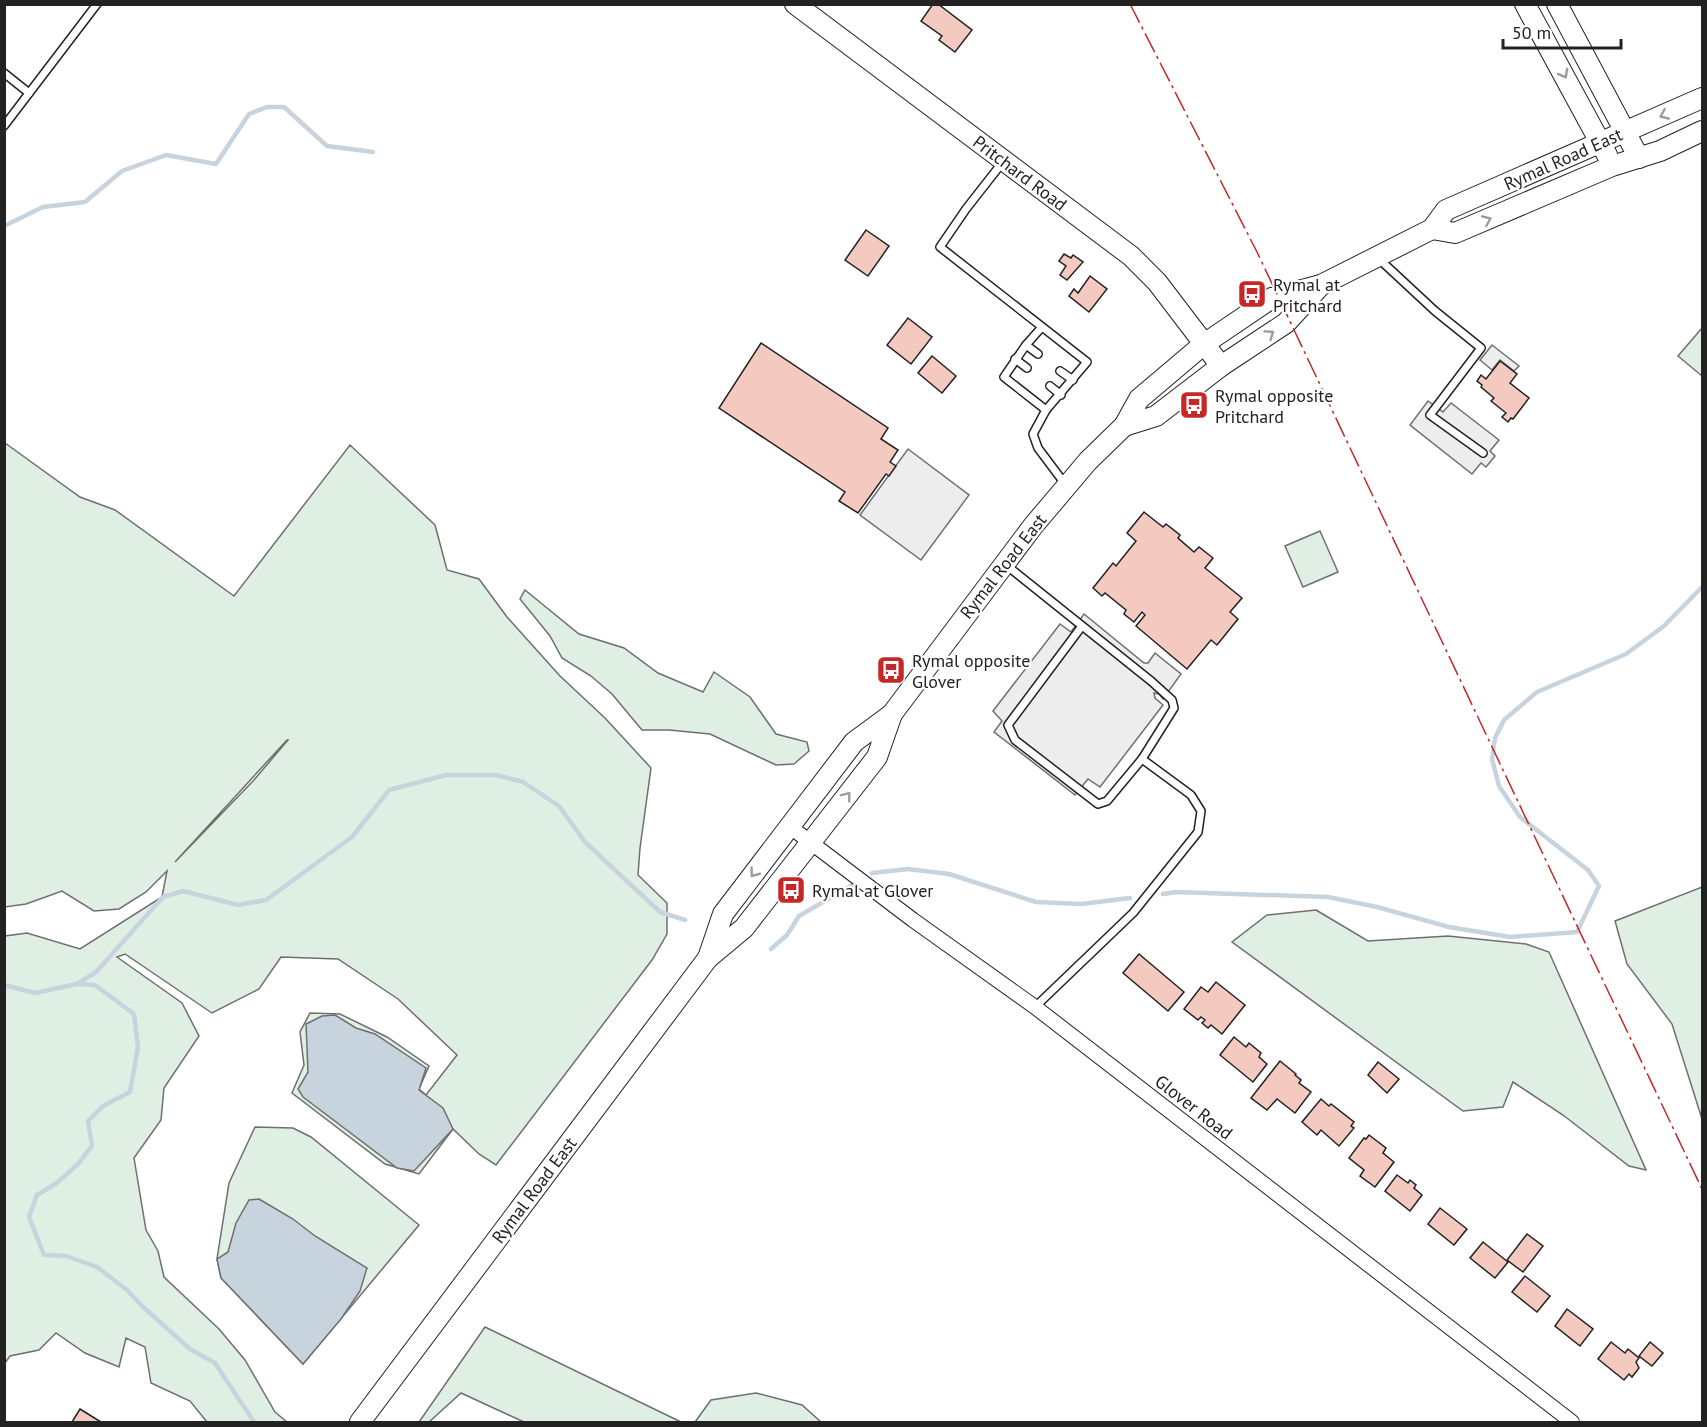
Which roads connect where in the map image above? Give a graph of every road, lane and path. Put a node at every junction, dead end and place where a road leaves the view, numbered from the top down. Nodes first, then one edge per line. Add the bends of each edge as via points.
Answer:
1 (97, 4) edge
2 (795, 4) edge
3 (1525, 4) edge
4 (1557, 4) edge
5 (4, 73) edge
6 (29, 93) junction
7 (1702, 98) edge
8 (4, 126) edge
9 (1702, 131) edge
10 (1626, 132) junction
11 (1602, 143) junction
12 (1639, 158) junction
13 (1004, 161) junction
14 (1612, 166) junction
15 (1432, 229) junction
16 (1376, 257) junction
17 (1321, 285) junction
18 (1041, 328) junction
19 (1204, 344) junction
20 (1026, 345) junction
21 (1038, 354) dead end
22 (1015, 359) junction
23 (1221, 366) junction
24 (1027, 368) dead end
25 (1060, 371) dead end
26 (1073, 380) junction
27 (1050, 386) dead end
28 (1061, 395) junction
29 (1046, 411) junction
30 (1124, 426) junction
31 (1483, 453) dead end
32 (1067, 486) junction
33 (1004, 564) junction
34 (1082, 626) junction
35 (892, 714) junction
36 (1142, 759) junction
37 (789, 826) junction
38 (811, 842) junction
39 (708, 958) junction
40 (1035, 1007) junction
41 (360, 1422) edge
42 (1572, 1422) edge

1 - 6 lane
2 - 13 main road, Pritchard Road
3 -> 11 main road
4 - 10 main road
5 - 6 lane
6 - 8 lane
7 -> 10 main road, Rymal Road East
9 - 12 main road, Rymal Road East
10 - 11 main road, Rymal Road East
10 - 12 main road
11 - 14 main road
11 - 15 main road, Rymal Road East via 1446,210
12 - 14 main road, Rymal Road East
13 - 18 lane via 940,247
13 - 19 main road, Pritchard Road via 1131,255
15 -> 14 main road, Rymal Road East via 1455,233
15 - 16 main road, Rymal Road East
16 - 17 main road, Rymal Road East
16 - 31 lane via 1481,348 1430,415
17 - 19 main road, Rymal Road East via 1272,298
23 -> 17 main road, Rymal Road East via 1286,323
18 - 20 lane
18 - 26 lane via 1086,362
19 - 23 main road, Pritchard Road
19 - 30 main road, Rymal Road East via 1139,399
20 - 21 lane
20 - 22 lane
22 - 24 lane
22 - 29 lane via 1004,377
23 - 30 main road, Rymal Road East via 1156,416
25 - 26 lane
26 - 28 lane
27 - 28 lane
28 - 29 lane
29 - 32 lane via 1033,434 1038,448
30 - 32 main road, Rymal Road East
32 - 33 main road, Rymal Road East
33 - 34 lane
33 - 35 main road, Rymal Road East
34 - 36 lane via 1173,700 1174,708
34 - 36 lane via 1008,725 1015,740 1098,804 1107,801
35 - 37 main road, Rymal Road East via 854,742
38 -> 35 main road, Rymal Road East via 877,757
36 - 40 lane via 1191,795 1201,811 1198,832 1133,913
37 - 38 street, Glover Road
37 -> 39 main road, Rymal Road East via 723,914
38 - 39 main road, Rymal Road East via 744,928
38 - 40 street, Glover Road
39 - 41 main road, Rymal Road East
40 - 42 street, Glover Road

